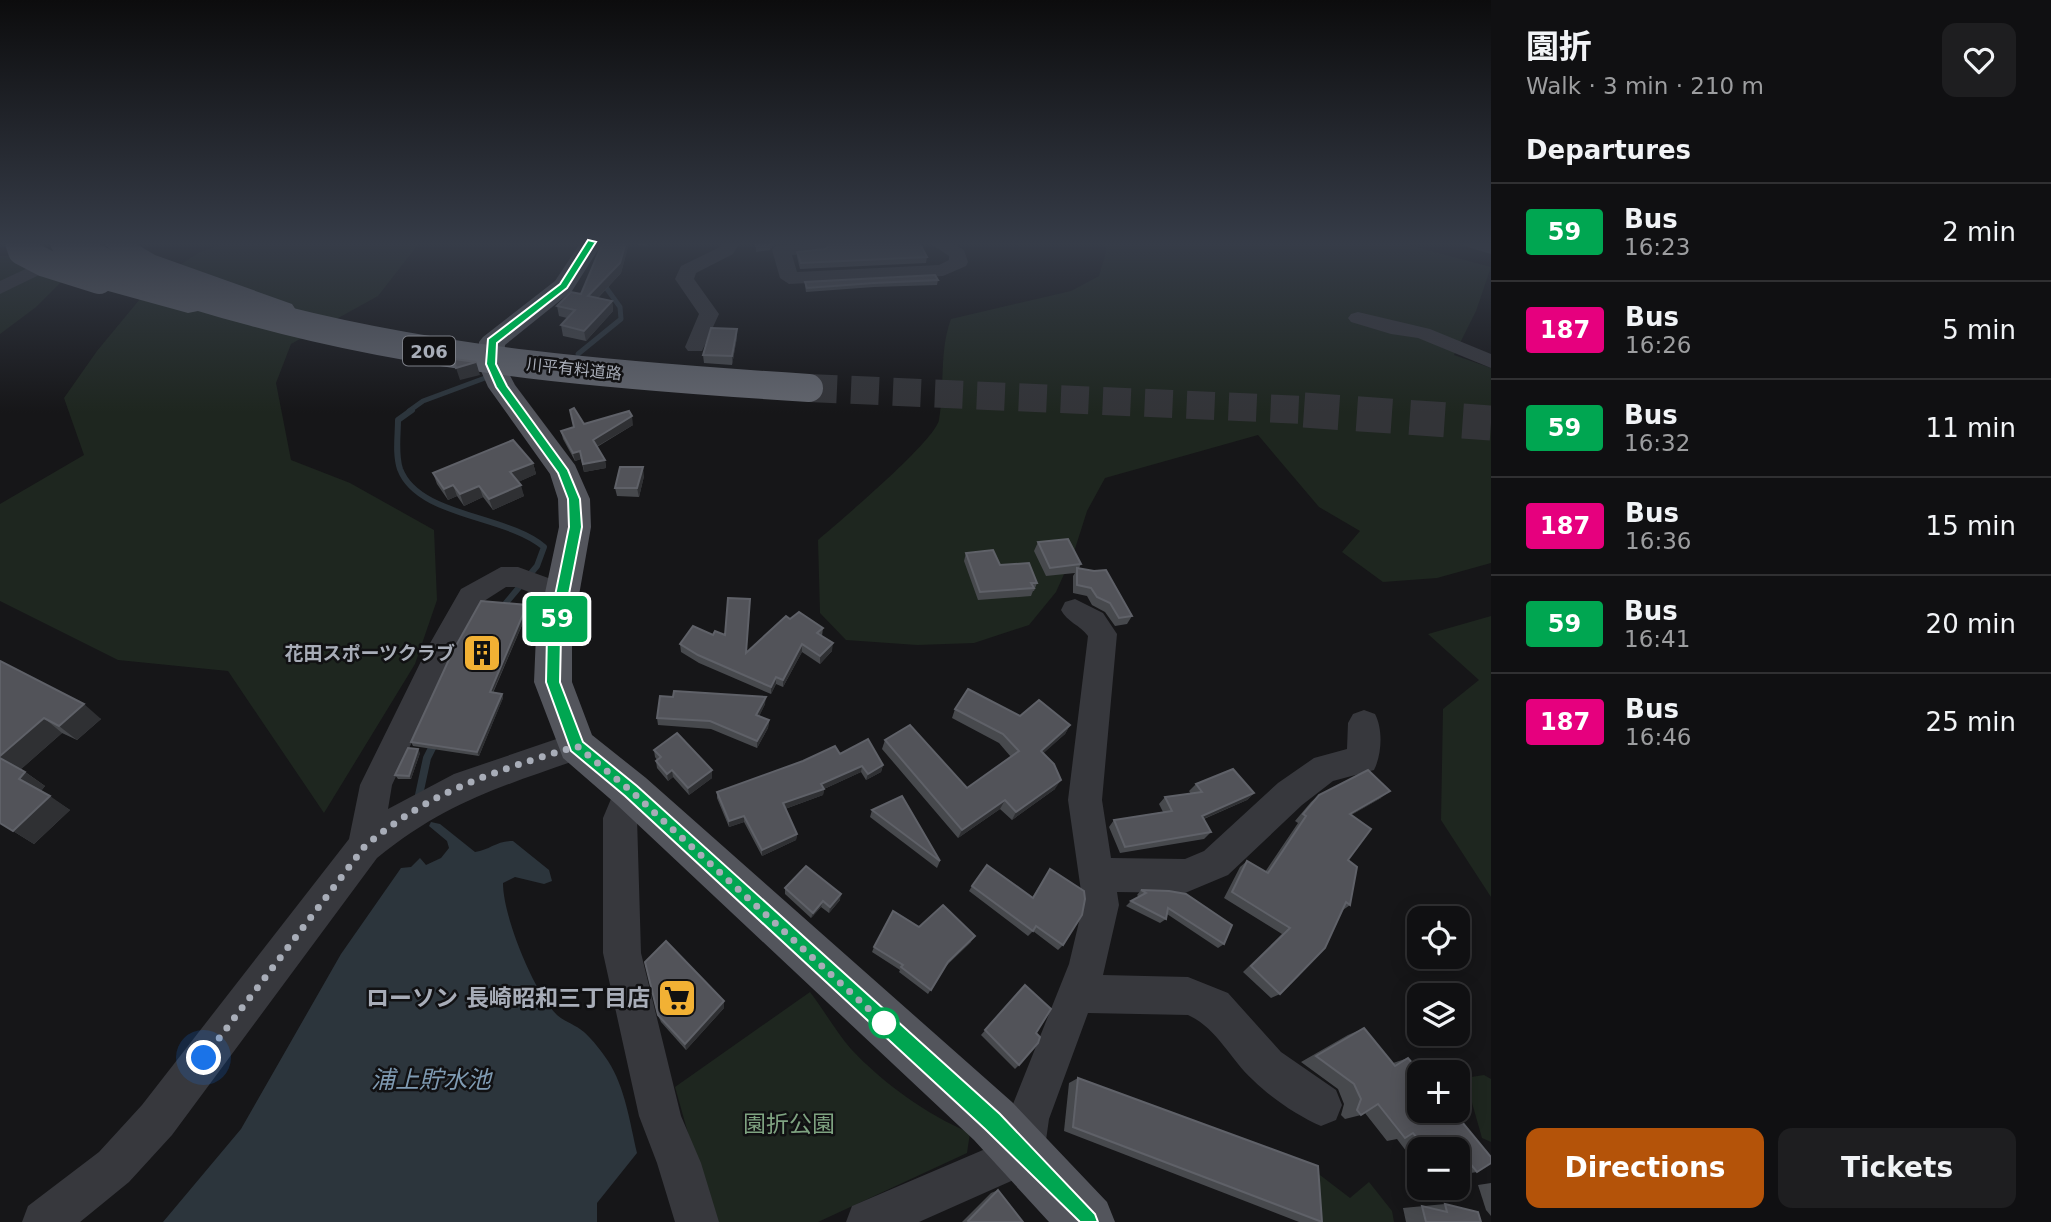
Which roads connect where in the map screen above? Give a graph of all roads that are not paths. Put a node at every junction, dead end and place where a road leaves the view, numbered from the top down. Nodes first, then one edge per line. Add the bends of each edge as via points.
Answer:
1 (164, 299) edge
2 (211, 299) edge
3 (226, 299) edge
4 (245, 299) edge
5 (547, 299) edge
6 (698, 299) edge
7 (1358, 318) dead end
8 (313, 326) junction
9 (695, 347) dead end
10 (1491, 362) edge
11 (810, 384) tunnel mouth
12 (539, 585) junction
13 (1075, 610) dead end
14 (1364, 723) dead end
15 (577, 746) junction
16 (631, 791) junction
17 (365, 846) junction
18 (1098, 875) junction
19 (1076, 994) junction
20 (1321, 1105) dead end
21 (1023, 1153) junction
22 (890, 1218) edge
23 (44, 1222) edge
24 (697, 1222) edge
25 (1087, 1222) edge

1 - 8 highway, bridge via 236,320
2 - 8 highway, 川平有料道路 / 206, bridge
3 - 8 highway, 川平有料道路 / 206, bridge
4 - 8 highway
5 - 12 main road via 492,342 491,364 502,387 564,472 574,499 575,527
6 - 9 street via 709,314
7 - 10 street via 1423,333
8 - 11 highway, 川平有料道路 / 206, bridge via 429,351 548,367
12 - 15 main road via 554,635 553,682
12 - 17 street via 501,577 471,596 376,785
13 - 18 street via 1103,634 1085,800
14 - 18 street via 1363,760 1325,768 1216,863 1185,876
15 - 16 main road
15 - 17 street via 440,794
16 - 21 main road
16 - 24 street via 620,818 622,953 660,1116
17 - 23 street via 158,1120 114,1167
18 - 19 street via 1101,905
19 - 20 street via 1188,996 1214,1007 1267,1066
19 - 21 street via 1028,1119
21 - 22 street
21 - 25 main road

